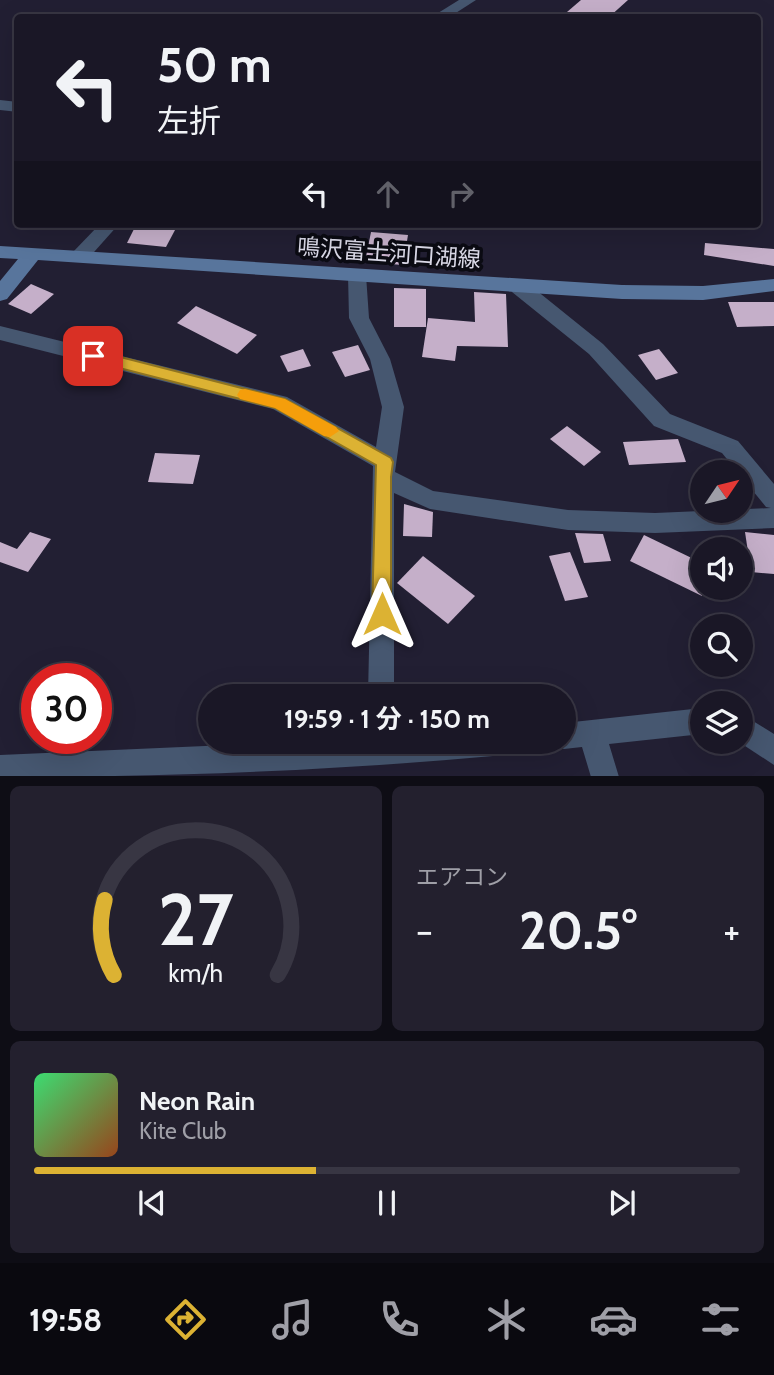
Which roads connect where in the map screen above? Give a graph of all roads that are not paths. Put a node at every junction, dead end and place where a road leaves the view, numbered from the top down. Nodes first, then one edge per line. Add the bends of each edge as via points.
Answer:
1 (468, 0) edge
2 (445, 14) edge
3 (106, 228) edge
4 (0, 252) edge
5 (32, 255) junction
6 (79, 257) junction
7 (356, 275) junction
8 (774, 285) edge
9 (519, 288) junction
10 (0, 294) edge
11 (0, 333) edge
12 (384, 470) junction
13 (774, 500) edge
14 (774, 518) edge
15 (381, 684) edge
16 (690, 722) edge
17 (592, 733) junction
18 (576, 735) edge
19 (753, 736) edge
20 (774, 751) edge
21 (260, 754) edge
22 (0, 769) edge
23 (605, 776) edge

1 - 2 street
3 - 6 street
4 - 5 main road, 鳴沢富士河口湖線
5 - 6 main road, 鳴沢富士河口湖線
5 - 10 main road
6 - 7 main road, 鳴沢富士河口湖線
7 - 9 main road, 鳴沢富士河口湖線
7 - 12 street via 359,318 380,359 393,407
8 - 9 main road, 鳴沢富士河口湖線 via 704,293
9 - 13 street via 596,349 662,420 730,447
11 - 12 street via 279,403
12 - 14 street via 430,500 568,520 655,523
12 - 15 street
16 - 17 street
17 - 18 street
17 - 23 street
19 - 20 street
21 - 22 street

